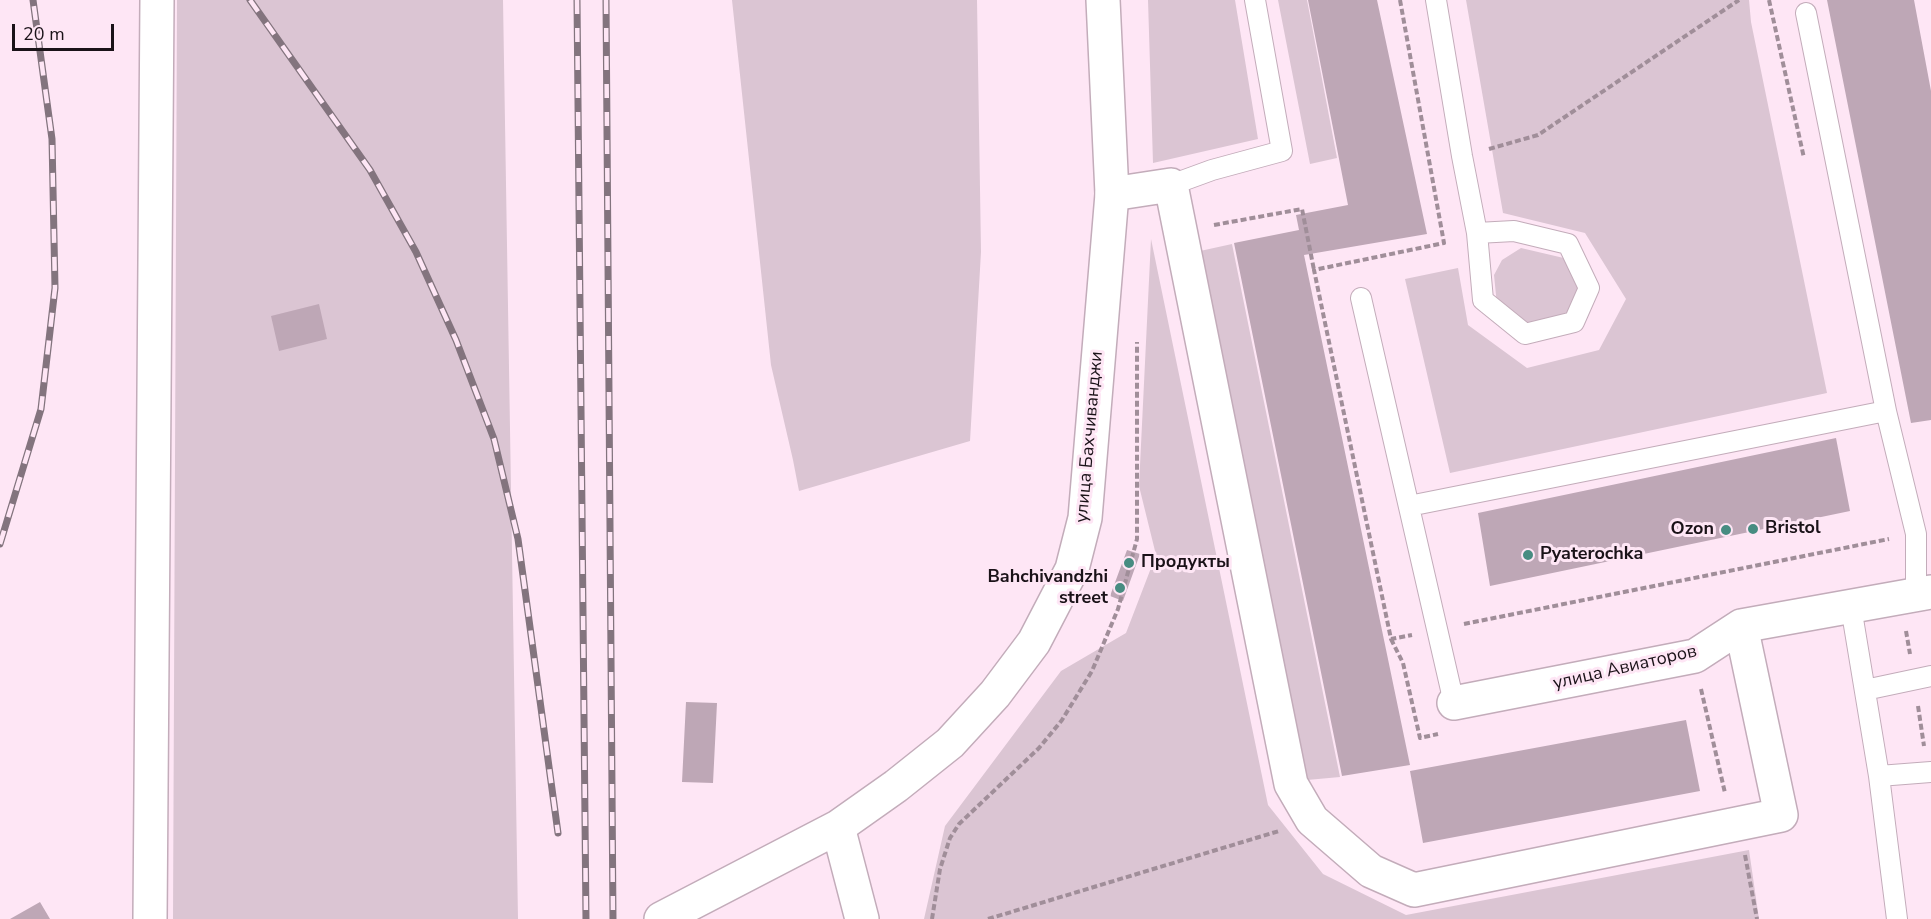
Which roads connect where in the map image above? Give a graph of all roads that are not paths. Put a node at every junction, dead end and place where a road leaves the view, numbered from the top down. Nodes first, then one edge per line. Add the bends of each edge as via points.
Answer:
1 (157, 0) edge
2 (1103, 0) edge
3 (1255, 0) edge
4 (1436, 0) edge
5 (1806, 13) dead end
6 (1171, 184) junction
7 (1112, 194) junction
8 (1477, 233) junction
9 (1361, 298) dead end
10 (1886, 411) junction
11 (1409, 507) junction
12 (1924, 594) edge
13 (1851, 607) junction
14 (1741, 626) junction
15 (1931, 676) edge
16 (1865, 690) junction
17 (1448, 718) joint
18 (1931, 772) edge
19 (1879, 776) junction
20 (838, 827) junction
21 (150, 919) edge
22 (661, 919) edge
23 (862, 919) edge
24 (1897, 919) edge

1 - 21 street
2 - 7 street, улица Бахчиванджи
3 - 6 lane via 1282,151
4 - 8 lane
5 - 10 lane
6 - 7 street
6 - 14 street via 1291,784 1312,820 1371,871 1414,890 1781,815
7 - 20 street, улица Бахчиванджи via 1085,518 1072,569 1034,642 995,694 950,743
8 - 8 lane via 1483,300 1525,334 1574,322 1589,288 1568,244 1514,231
9 - 11 lane
10 - 11 lane
10 - 12 lane via 1916,534
11 - 17 lane via 1436,630
12 - 13 street, улица Авиаторов
13 - 14 street, улица Авиаторов
13 - 16 lane
14 - 17 street, улица Авиаторов via 1695,656
15 - 16 lane
16 - 19 lane
18 - 19 lane
19 - 24 lane
20 - 22 street, улица Бахчиванджи
20 - 23 street

